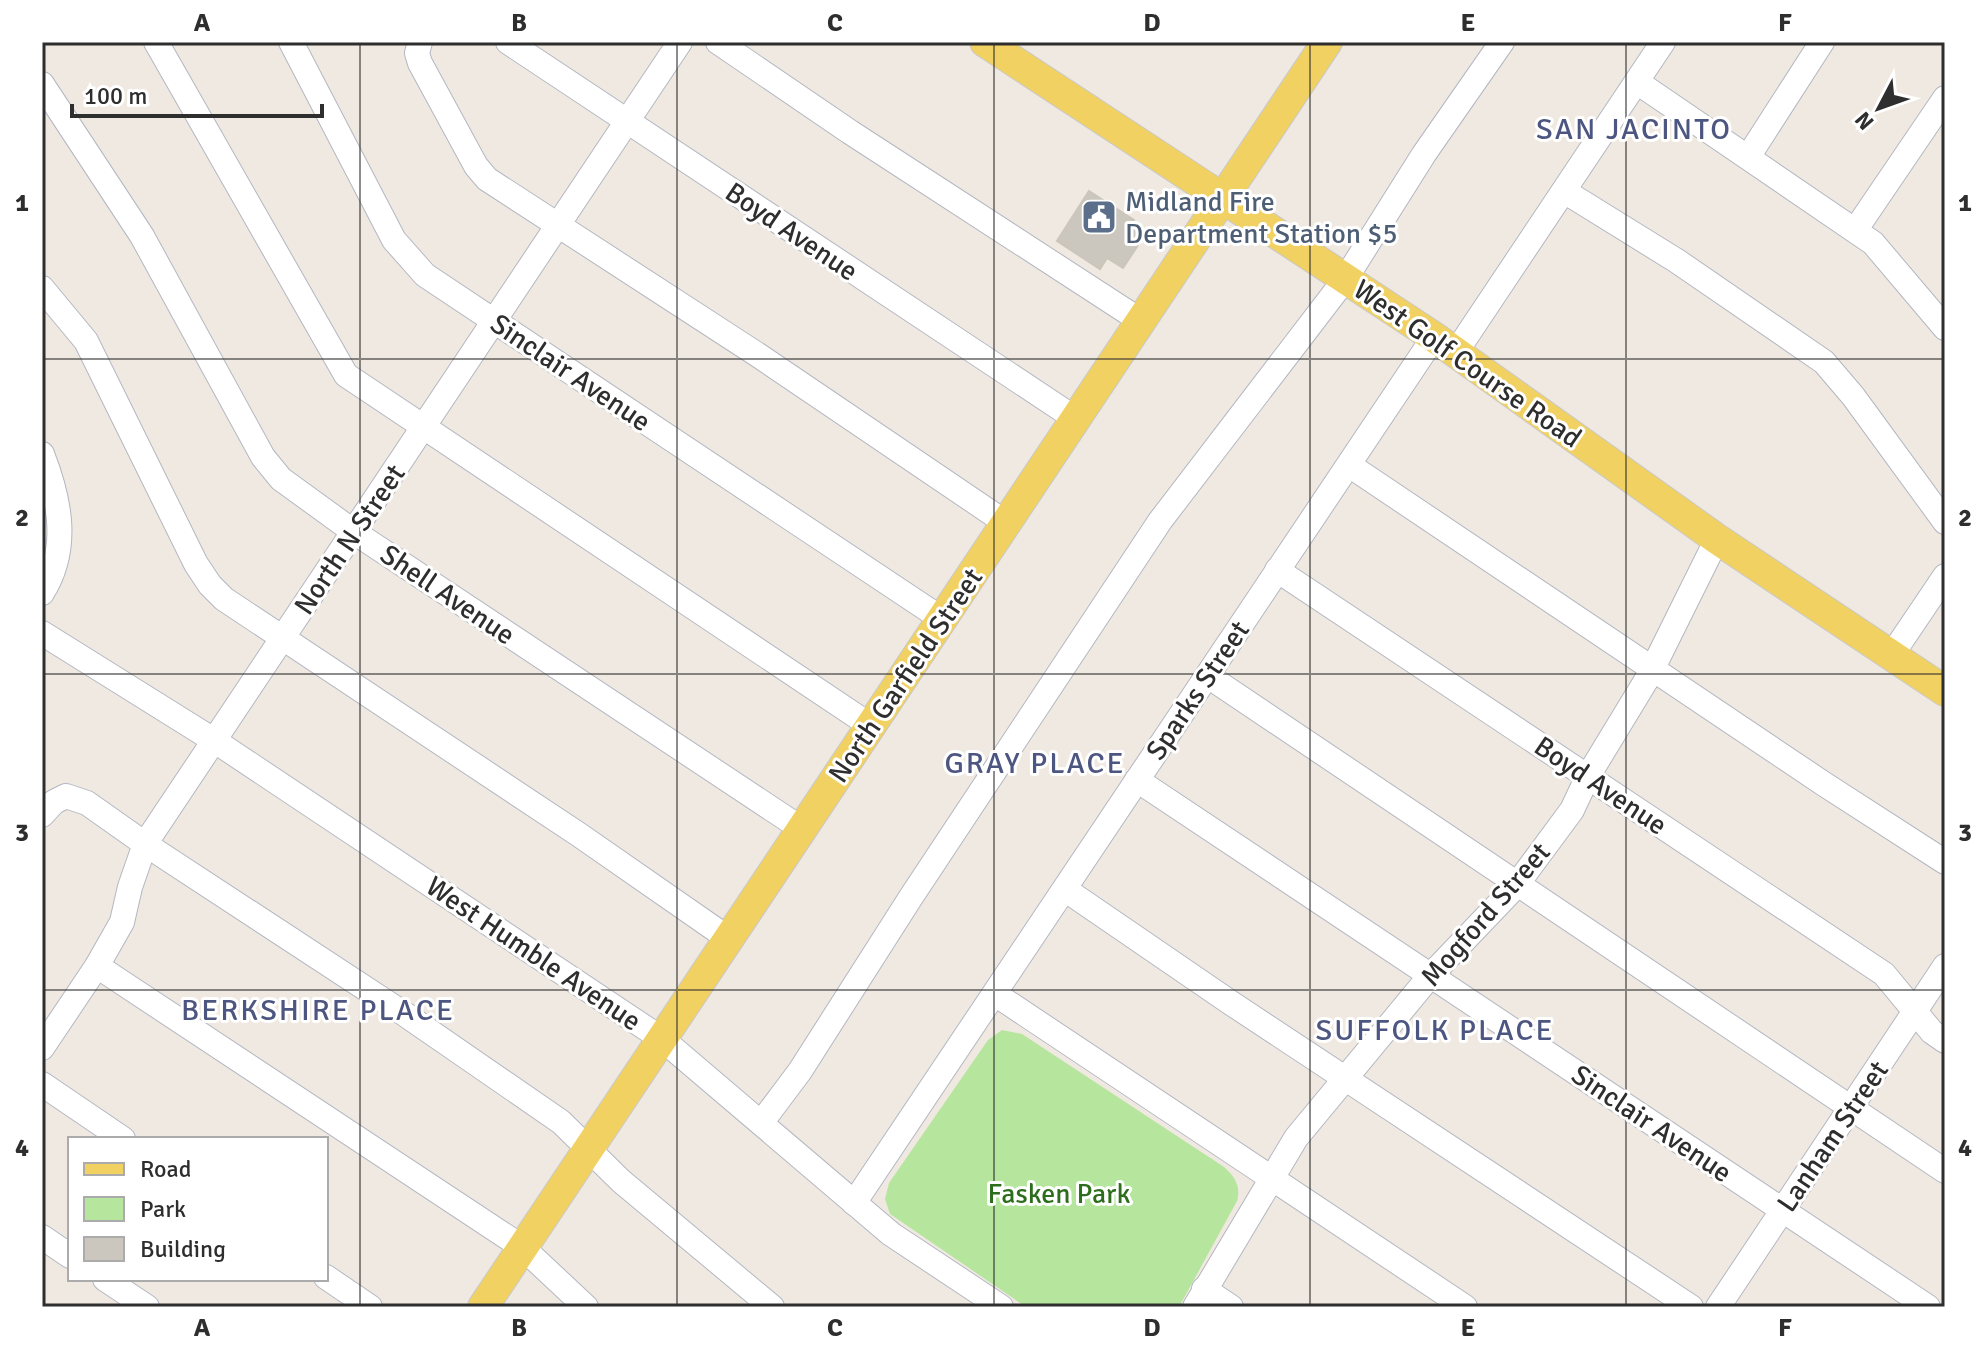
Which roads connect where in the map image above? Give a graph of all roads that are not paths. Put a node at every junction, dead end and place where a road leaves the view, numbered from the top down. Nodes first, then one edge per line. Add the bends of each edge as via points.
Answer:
1 (156, 42) edge
2 (291, 42) edge
3 (420, 42) edge
4 (508, 42) edge
5 (680, 42) edge
6 (718, 42) edge
7 (985, 42) edge
8 (1327, 42) edge
9 (1502, 42) edge
10 (1663, 42) edge
11 (1822, 42) edge
12 (1637, 82) junction
13 (42, 84) edge
14 (1945, 98) edge
15 (627, 121) junction
16 (1748, 157) junction
17 (1564, 191) junction
18 (1224, 197) junction
19 (559, 224) junction
20 (1856, 229) junction
21 (1346, 278) junction
22 (42, 288) edge
23 (494, 321) junction
24 (1141, 321) junction
25 (1945, 328) edge
26 (1445, 345) junction
27 (1076, 419) junction
28 (424, 426) junction
29 (42, 454) edge
30 (1349, 465) junction
31 (1945, 522) edge
32 (1006, 523) junction
33 (354, 532) junction
34 (1717, 539) junction
35 (1277, 570) junction
36 (1945, 576) edge
37 (42, 593) edge
38 (942, 619) junction
39 (42, 633) edge
40 (284, 637) junction
41 (1891, 656) junction
42 (1653, 668) junction
43 (1208, 676) junction
44 (1945, 691) edge
45 (871, 726) junction
46 (215, 741) junction
47 (1588, 776) junction
48 (1137, 780) junction
49 (42, 815) edge
50 (802, 829) junction
51 (145, 844) junction
52 (1945, 862) edge
53 (1517, 884) junction
54 (1066, 890) junction
55 (729, 939) junction
56 (97, 966) junction
57 (1945, 966) edge
58 (1430, 976) junction
59 (995, 994) junction
60 (1914, 1012) junction
61 (662, 1039) junction
62 (1945, 1041) edge
63 (42, 1048) edge
64 (1345, 1076) junction
65 (42, 1084) edge
66 (1851, 1107) junction
67 (761, 1123) junction
68 (120, 1137) edge
69 (588, 1149) junction
70 (1945, 1171) edge
71 (1270, 1177) junction
72 (854, 1203) junction
73 (1783, 1210) junction
74 (42, 1237) edge
75 (522, 1247) junction
76 (68, 1255) edge
77 (328, 1278) edge
78 (108, 1281) edge
79 (1199, 1298) edge
80 (147, 1307) edge
81 (370, 1307) edge
82 (483, 1307) edge
83 (586, 1307) edge
84 (772, 1307) edge
85 (1001, 1307) edge
86 (1231, 1307) edge
87 (1465, 1307) edge
88 (1691, 1307) edge
89 (1718, 1307) edge
90 (1928, 1307) edge

1 - 28 street via 346,375
2 - 23 street, Sinclair Avenue via 394,240 425,275
3 - 19 street via 420,63 476,166 487,179
4 - 15 street, Boyd Avenue
5 - 15 street, North N Street
6 - 24 street
7 - 18 main road, West Golf Course Road
8 - 18 main road, North Garfield Street
9 - 21 street
10 - 12 street, Sparks Street
11 - 16 street
12 - 16 street
12 - 17 street, Sparks Street
13 - 33 street, Shell Avenue via 142,236 263,457 281,479
14 - 20 street
15 - 19 street, North N Street
15 - 27 street, Boyd Avenue
16 - 20 street
17 - 26 street, Sparks Street
17 - 31 street via 1824,362
18 - 21 main road, West Golf Course Road
18 - 24 main road, North Garfield Street
19 - 23 street, North N Street
19 - 32 street
20 - 25 street
21 - 26 main road, West Golf Course Road
21 - 67 street via 1160,521
22 - 40 street via 86,341 210,585
23 - 28 street, North N Street
23 - 38 street, Sinclair Avenue
24 - 27 main road, North Garfield Street
26 - 30 street, Sparks Street
26 - 34 main road, West Golf Course Road
27 - 32 main road, North Garfield Street
28 - 33 street, North N Street
28 - 45 street
29 - 37 street via 60,510 54,574
30 - 35 street, Sparks Street
30 - 42 street
32 - 38 main road, North Garfield Street
33 - 40 street, North N Street
33 - 50 street, Shell Avenue
34 - 41 main road, West Golf Course Road
34 - 42 street, Mogford Street
35 - 43 street, Sparks Street
35 - 47 street, Boyd Avenue
36 - 41 street
38 - 45 main road, North Garfield Street
39 - 46 street, West Humble Avenue
40 - 46 street, North N Street
40 - 55 street
41 - 44 main road, West Golf Course Road
42 - 47 street, Mogford Street
42 - 52 street
43 - 48 street, Sparks Street
43 - 53 street
45 - 50 main road, North Garfield Street
46 - 51 street, North N Street
46 - 61 street, West Humble Avenue
47 - 53 street, Mogford Street via 1572,810
47 - 60 street, Boyd Avenue via 1884,974
48 - 54 street, Sparks Street
48 - 58 street, Sinclair Avenue
49 - 51 street via 54,802 74,797
50 - 55 main road, North Garfield Street
51 - 56 street, North N Street via 122,922
51 - 69 street via 521,1093
53 - 58 street, Mogford Street
53 - 66 street
54 - 59 street, Sparks Street
54 - 64 street
55 - 61 main road, North Garfield Street
56 - 63 street, North N Street
56 - 75 street
57 - 60 street, Lanham Street
58 - 64 street, Mogford Street
58 - 73 street, Sinclair Avenue
59 - 71 street
59 - 72 street, Sparks Street
60 - 62 street, Boyd Avenue
60 - 66 street, Lanham Street
61 - 67 street, West Humble Avenue
61 - 69 main road, North Garfield Street
64 - 71 street, Mogford Street
64 - 88 street
65 - 68 street
66 - 70 street
66 - 73 street, Lanham Street
67 - 72 street, West Humble Avenue
69 - 75 main road, North Garfield Street
69 - 84 street
71 - 79 street, Mogford Street
71 - 87 street
72 - 85 street, West Humble Avenue
73 - 89 street, Lanham Street
73 - 90 street, Sinclair Avenue
74 - 76 street
75 - 82 main road, North Garfield Street
75 - 83 street
77 - 81 street
78 - 80 street
79 - 86 street

